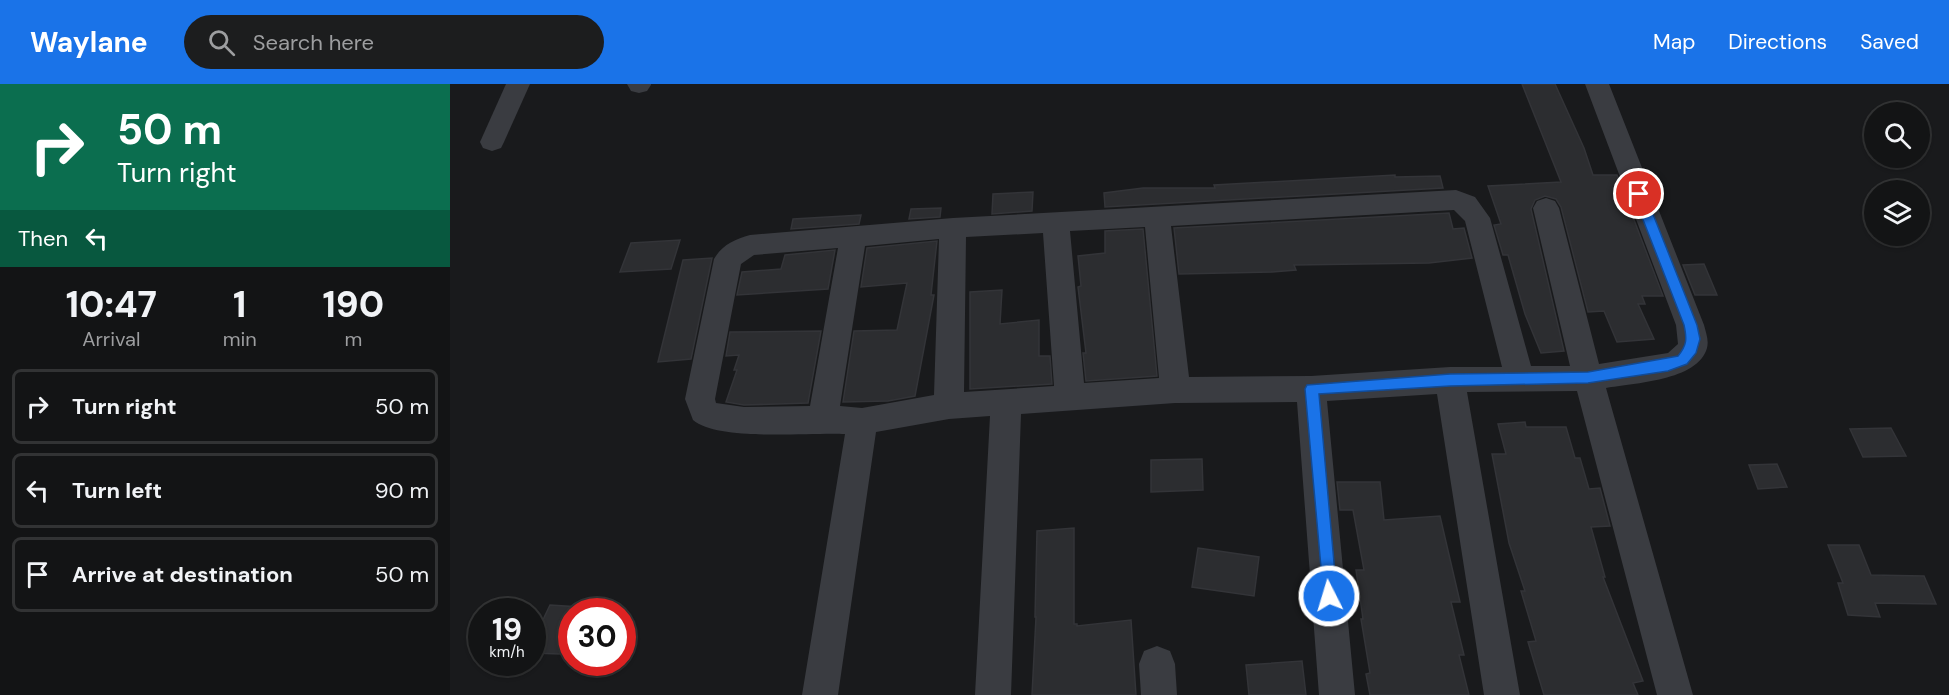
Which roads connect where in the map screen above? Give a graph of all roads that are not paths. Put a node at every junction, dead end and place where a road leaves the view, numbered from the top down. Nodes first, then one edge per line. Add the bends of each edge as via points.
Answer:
1 (518, 84) edge
2 (1597, 84) edge
3 (492, 142) dead end
4 (1546, 208) dead end
5 (1157, 216) junction
6 (1056, 223) junction
7 (953, 228) junction
8 (853, 238) junction
9 (1588, 378) junction
10 (1450, 380) junction
11 (1520, 380) junction
12 (1311, 389) junction
13 (1175, 390) junction
14 (1070, 399) junction
15 (1006, 403) junction
16 (950, 406) junction
17 (823, 419) junction
18 (862, 422) junction
19 (820, 695) edge
20 (993, 695) edge
21 (1337, 695) edge
22 (1502, 695) edge
23 (1675, 695) edge

1 - 3 street
2 - 9 street via 1693,339 1692,349 1682,360
4 - 9 street
5 - 6 street
5 - 11 street via 1456,200 1466,204 1478,218
5 - 13 street
6 - 7 street
6 - 14 street
7 - 8 street
7 - 16 street
8 - 17 street
8 - 17 street via 762,243 738,251 728,260 700,399 709,414 744,420
9 - 11 street
9 - 23 street
10 - 11 street
10 - 12 street
10 - 22 street
12 - 13 street
12 - 21 street
13 - 14 street
14 - 15 street
15 - 16 street
15 - 20 street
16 - 18 street
17 - 18 street
18 - 19 street

